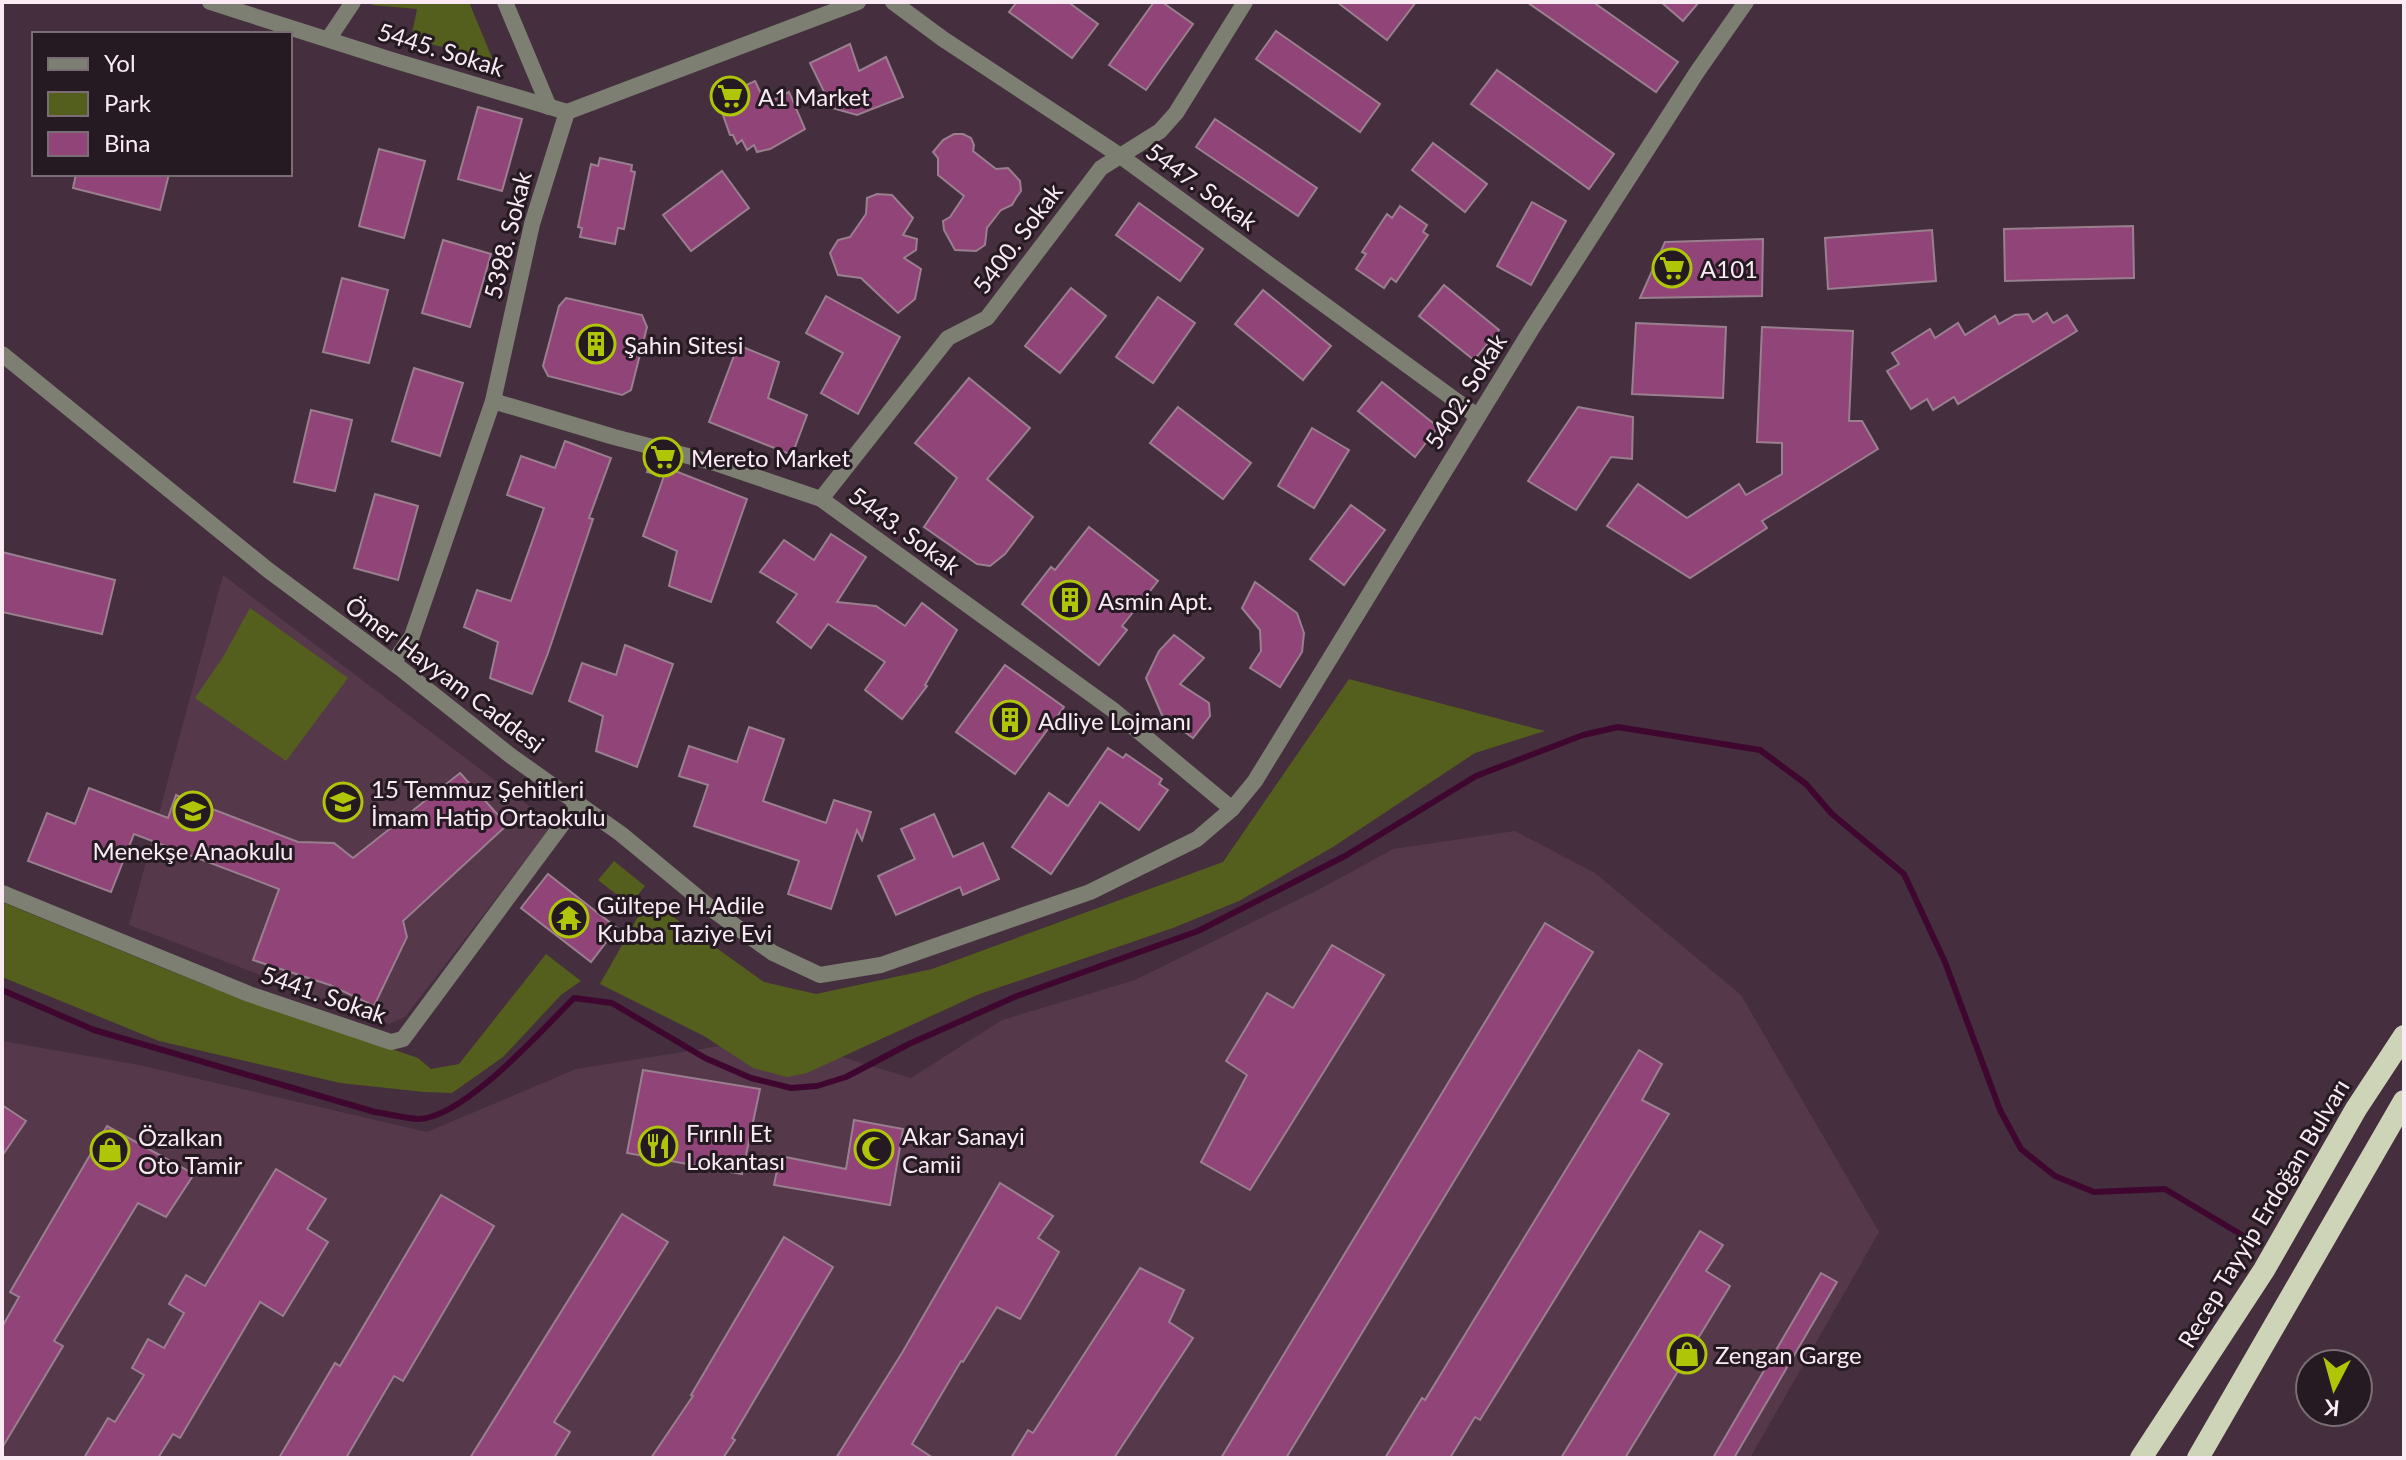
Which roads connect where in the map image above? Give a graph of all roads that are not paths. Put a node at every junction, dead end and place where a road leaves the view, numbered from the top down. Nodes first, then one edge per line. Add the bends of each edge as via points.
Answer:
1 (210, 2) edge
2 (353, 2) edge
3 (505, 2) edge
4 (858, 2) edge
5 (893, 2) edge
6 (1245, 2) edge
7 (1746, 2) edge
8 (329, 38) junction
9 (549, 107) junction
10 (567, 112) junction
11 (1119, 155) junction
12 (2, 354) edge
13 (493, 401) junction
14 (1477, 416) junction
15 (821, 499) junction
16 (393, 663) junction
17 (578, 803) junction
18 (1232, 809) junction
19 (2, 893) edge
20 (2404, 1036) edge
21 (2404, 1101) edge
22 (2264, 1270) junction
23 (2294, 1291) junction
24 (2141, 1458) edge
25 (2198, 1458) edge

1 - 8 street, 5445. Sokak
2 - 8 street
3 - 9 street
4 - 10 street
5 - 11 street, 5447. Sokak
6 - 11 street, 5400. Sokak via 1176,113 1160,131
7 - 14 street, 5402. Sokak
8 - 9 street, 5445. Sokak
9 - 10 street, 5445. Sokak
10 - 13 street, 5398. Sokak via 532,224
11 - 14 street, 5447. Sokak
11 - 15 street, 5400. Sokak via 1087,183 987,318 948,338
12 - 16 street, Ömer Hayyam Caddesi via 268,570
13 - 15 street, 5443. Sokak via 715,463
13 - 16 street, 5398. Sokak via 412,636
14 - 18 street, 5402. Sokak via 1255,781
15 - 18 street, 5443. Sokak via 1113,710
16 - 17 street, Ömer Hayyam Caddesi
17 - 18 street, Ömer Hayyam Caddesi via 773,953 820,975 881,965 1090,892 1197,839
17 - 19 street, 5441. Sokak via 403,1039 391,1042 249,994
20 - 22 highway, Recep Tayyip Erdoğan Bulvarı
21 - 23 highway
22 - 23 highway
22 - 24 highway, Recep Tayyip Erdoğan Bulvarı
23 - 25 highway

